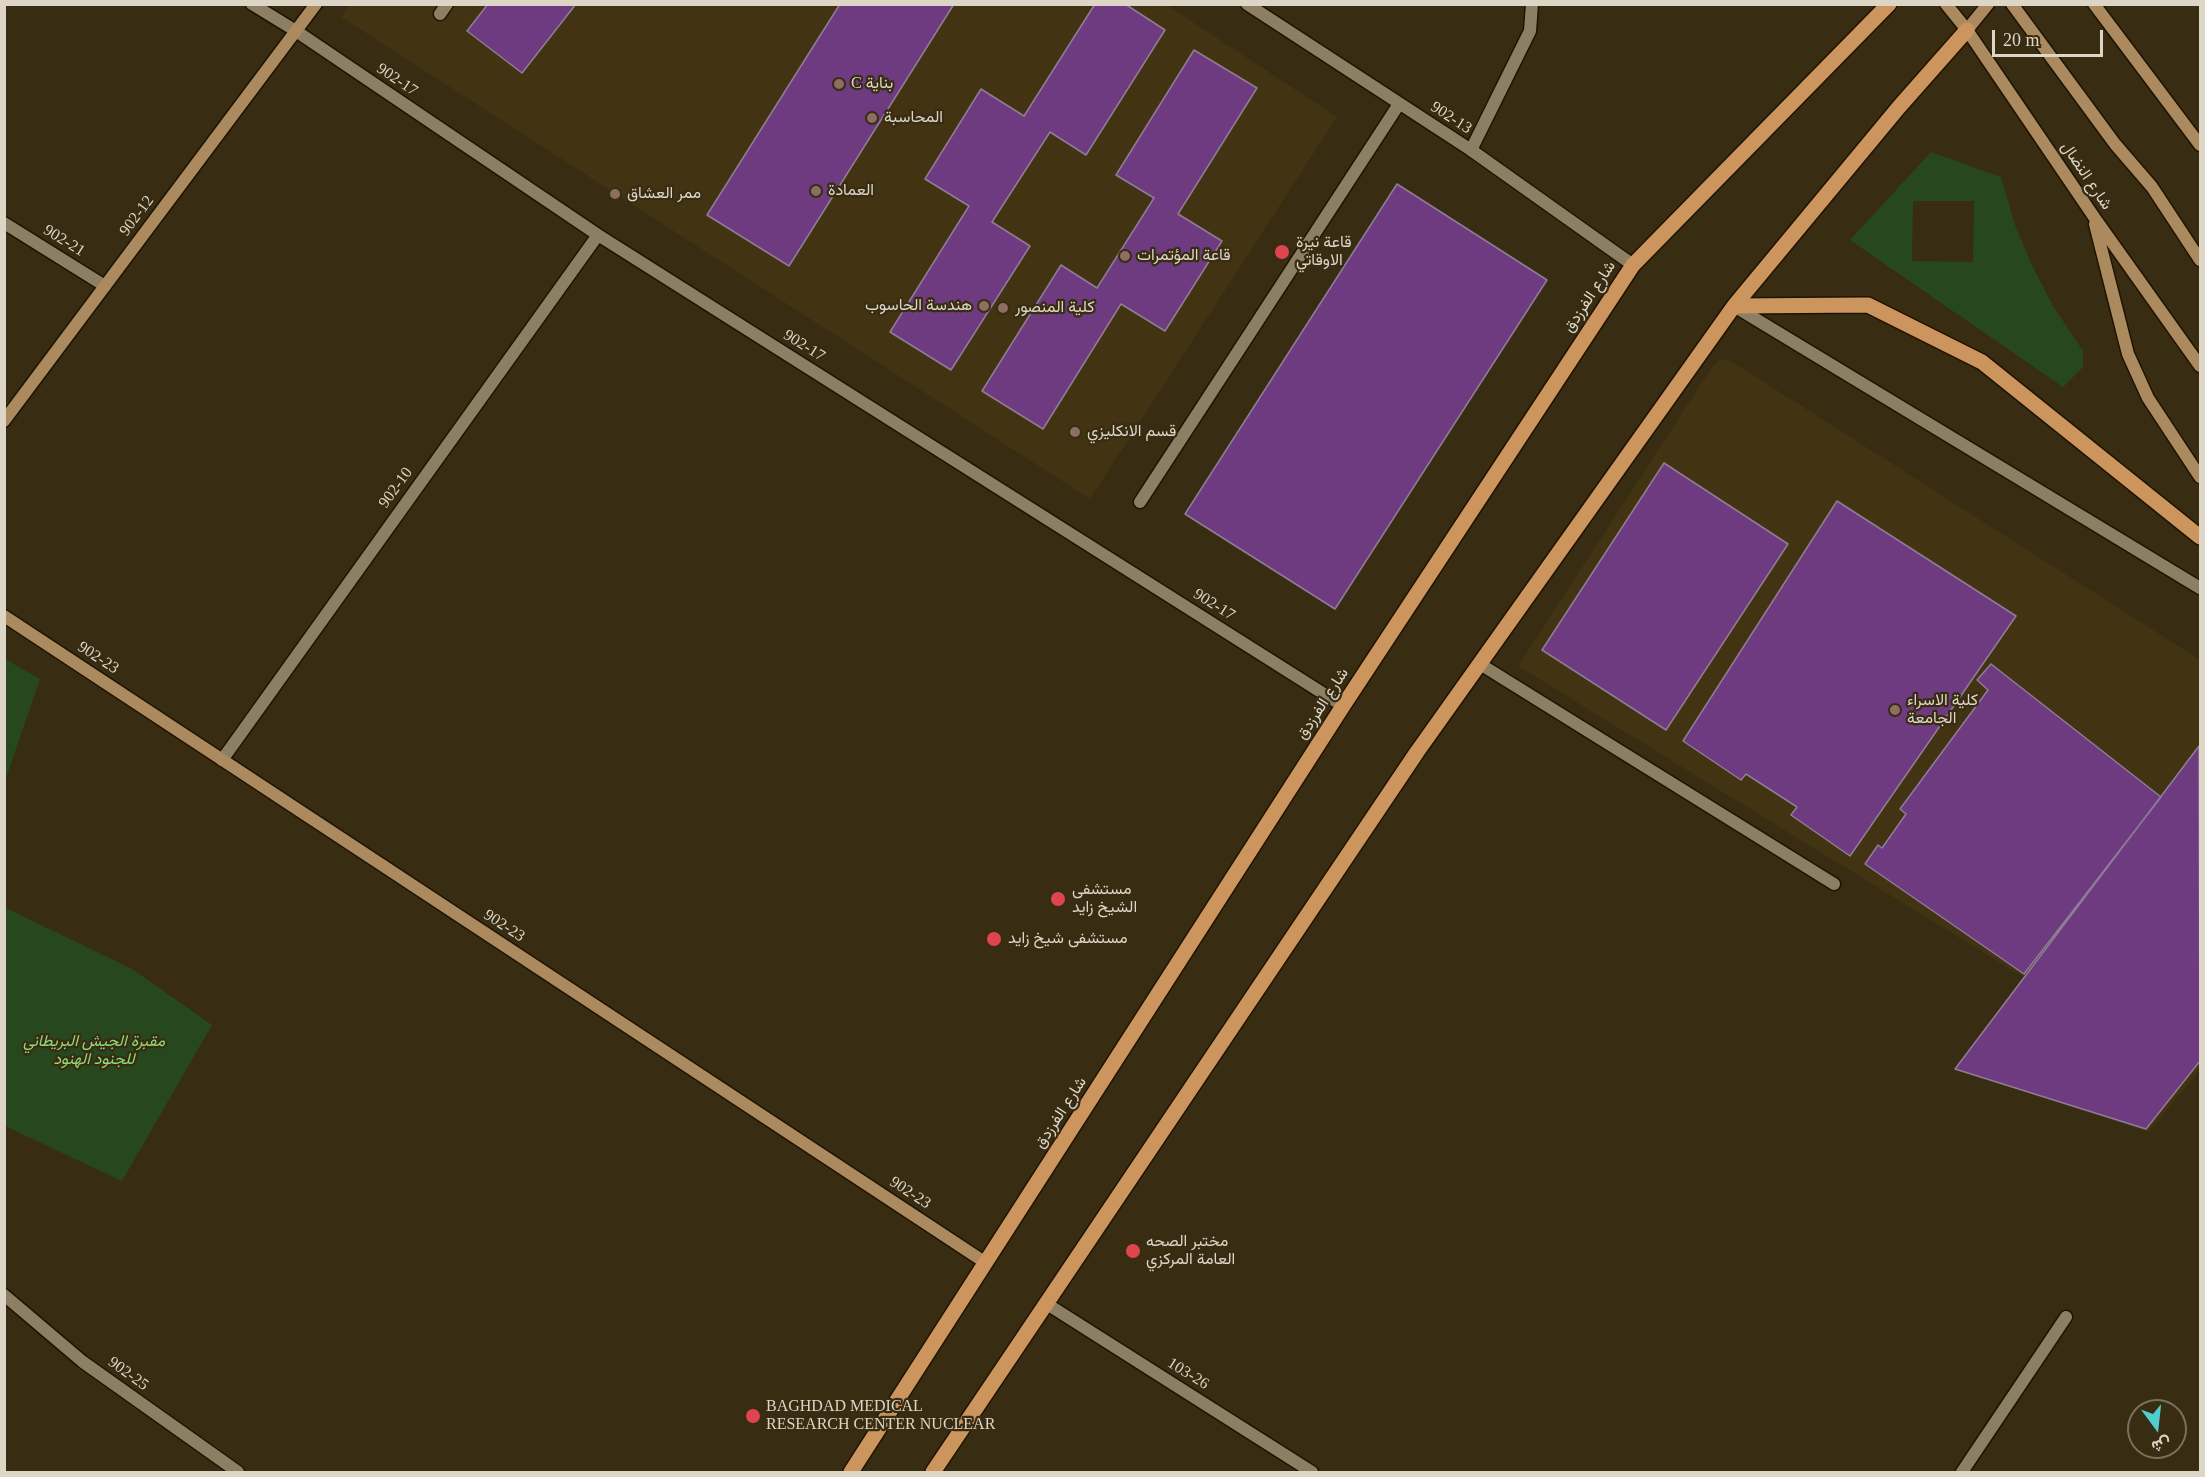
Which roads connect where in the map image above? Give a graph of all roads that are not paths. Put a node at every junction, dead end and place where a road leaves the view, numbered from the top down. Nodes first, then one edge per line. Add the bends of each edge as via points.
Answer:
1 (252, 4) edge
2 (316, 4) edge
3 (1247, 4) edge
4 (1532, 4) edge
5 (1889, 4) edge
6 (1946, 4) edge
7 (1988, 4) edge
8 (2012, 4) edge
9 (2094, 4) edge
10 (1967, 30) junction
11 (296, 31) junction
12 (1399, 104) junction
13 (2200, 145) edge
14 (1471, 150) junction
15 (2094, 217) junction
16 (4, 223) edge
17 (598, 235) junction
18 (2200, 260) edge
19 (1632, 265) junction
20 (105, 286) junction
21 (1734, 306) junction
22 (2200, 366) edge
23 (4, 421) edge
24 (2200, 477) edge
25 (1140, 502) dead end
26 (2200, 537) edge
27 (2200, 588) edge
28 (4, 616) edge
29 (1479, 664) junction
30 (1343, 706) junction
31 (222, 760) junction
32 (1834, 884) dead end
33 (986, 1263) junction
34 (4, 1295) edge
35 (1047, 1304) junction
36 (2066, 1317) dead end
37 (238, 1473) edge
38 (851, 1473) edge
39 (933, 1473) edge
40 (1312, 1473) edge
41 (1962, 1473) edge

1 - 11 street, 902-17
2 - 11 street, 902-12
3 - 12 street, 902-13
4 - 14 street via 1530,31
5 - 19 main road, شارع الفرزدق
6 - 10 street, شارع النضال
7 - 10 street
8 - 18 street via 2115,144 2152,187
9 - 13 street
10 - 15 street, شارع النضال
10 - 21 main road
11 - 17 street, 902-17
11 - 20 street, 902-12
12 - 14 street, 902-13
12 - 25 street
14 - 19 street, 902-13
15 - 22 street, شارع النضال
15 - 24 street via 2128,354 2148,399
16 - 20 street, 902-21
17 - 30 street, 902-17
17 - 31 street, 902-10
19 - 30 main road, شارع الفرزدق
20 - 23 street, 902-12
21 - 26 main road via 1868,304 1982,362
21 - 27 street
21 - 29 main road
28 - 31 street, 902-23
29 - 32 street
29 - 35 main road
30 - 33 main road, شارع الفرزدق
31 - 33 street, 902-23
33 - 38 main road, شارع الفرزدق
34 - 37 street, 902-25 via 83,1362
35 - 39 main road
35 - 40 street, 103-26
36 - 41 street

